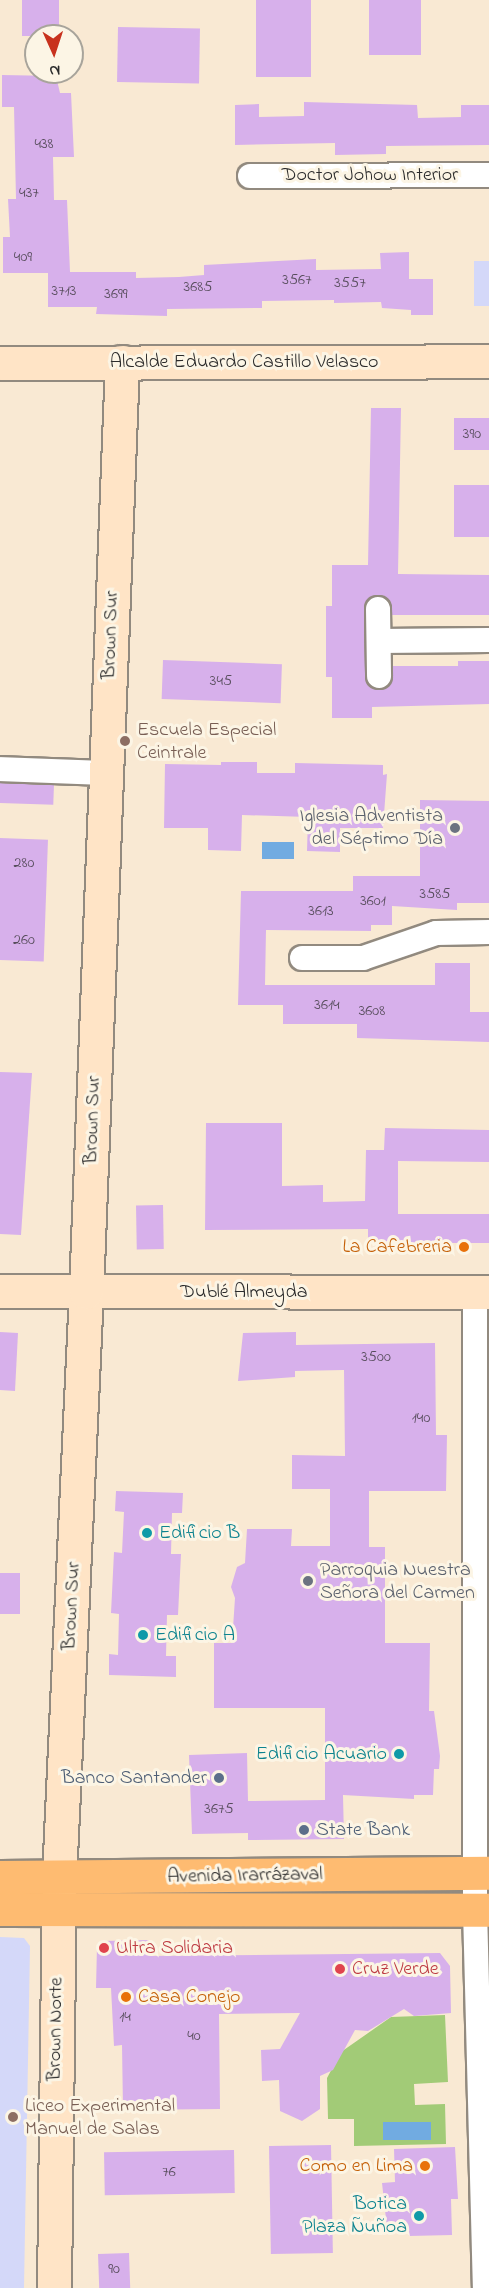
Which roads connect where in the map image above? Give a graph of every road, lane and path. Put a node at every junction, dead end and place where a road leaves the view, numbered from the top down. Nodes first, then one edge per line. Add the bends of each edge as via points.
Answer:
1 (489, 175) edge
2 (250, 176) dead end
3 (489, 361) edge
4 (0, 363) edge
5 (122, 363) junction
6 (378, 609) dead end
7 (489, 640) edge
8 (379, 641) junction
9 (379, 676) dead end
10 (0, 769) edge
11 (106, 773) junction
12 (489, 932) edge
13 (302, 958) dead end
14 (0, 1290) edge
15 (86, 1292) junction
16 (482, 1292) edge
17 (482, 1874) edge
18 (0, 1877) edge
19 (59, 1893) junction
20 (0, 1909) edge
21 (482, 1910) edge
22 (54, 2288) edge
23 (485, 2288) edge

1 - 2 street, Doctor Johow Interior
3 - 5 street, Alcalde Eduardo Castillo Velasco
4 - 5 street, Alcalde Eduardo Castillo Velasco
5 - 11 street, Brown Sur
6 - 8 street
7 - 8 street
8 - 9 street
10 - 11 street
11 - 15 street, Brown Sur
12 - 13 street via 436,933 363,958
14 - 15 street, Dublé Almeyda
15 - 16 street, Dublé Almeyda
15 - 19 street, Brown Sur
16 - 17 street
17 - 19 main road, Avenida Irarrázaval
17 - 21 street
18 - 19 main road, Avenida Irarrázaval
19 - 20 main road, Avenida Irarrázaval
19 - 21 main road, Avenida Irarrázaval
19 - 22 street, Brown Norte
21 - 23 street

